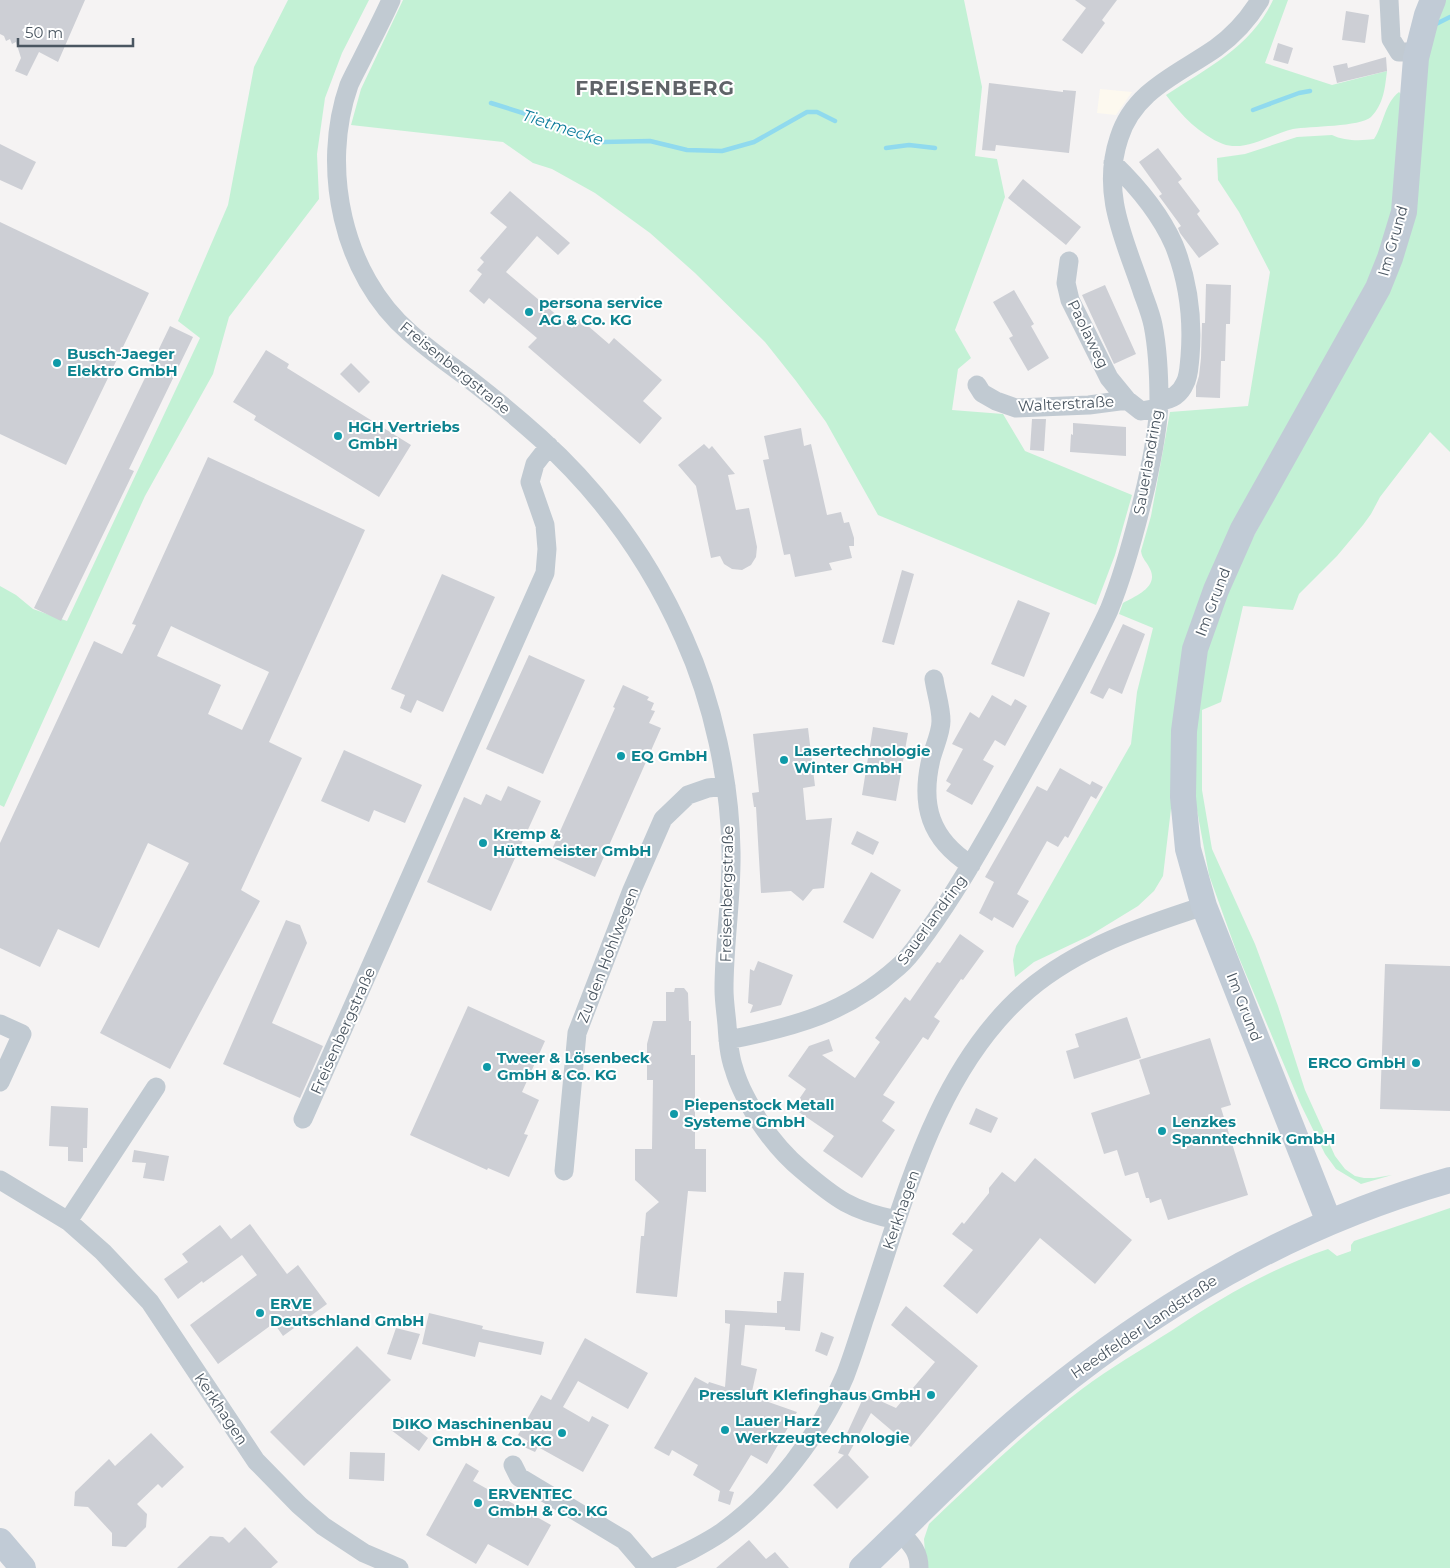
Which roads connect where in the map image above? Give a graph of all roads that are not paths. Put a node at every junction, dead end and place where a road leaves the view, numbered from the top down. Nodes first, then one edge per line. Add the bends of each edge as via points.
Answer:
1 (391, 0) edge
2 (1260, 0) edge
3 (1389, 0) edge
4 (1433, 0) edge
5 (1416, 52) junction
6 (1113, 163) junction
7 (1069, 261) dead end
8 (977, 385) dead end
9 (1127, 400) junction
10 (1159, 405) junction
11 (549, 446) junction
12 (934, 679) dead end
13 (726, 786) junction
14 (971, 866) junction
15 (1204, 906) junction
16 (0, 1024) edge
17 (728, 1040) junction
18 (0, 1082) edge
19 (156, 1087) dead end
20 (303, 1119) dead end
21 (564, 1171) dead end
22 (0, 1180) edge
23 (1450, 1180) edge
24 (897, 1220) junction
25 (68, 1221) junction
26 (1329, 1222) junction
27 (513, 1465) dead end
28 (900, 1532) junction
29 (0, 1541) edge
30 (23, 1568) edge
31 (399, 1568) edge
32 (648, 1568) edge
33 (653, 1568) edge
34 (862, 1568) edge
35 (919, 1568) edge

1 - 11 street, Freisenbergstraße via 350,84 340,123 337,156 340,199 350,242 363,274 378,298 407,332
2 - 6 street, Sauerlandring via 1232,36 1152,89 1141,100 1120,134
3 - 5 street via 1391,38 1399,52
4 - 5 main road, Im Grund
5 - 15 main road, Im Grund via 1404,212 1390,258 1378,288 1243,529 1195,649 1184,731 1183,797 1188,849
6 - 10 street, Sauerlandring via 1112,188 1117,222 1153,324
6 - 10 street via 1153,206 1174,246 1184,278 1190,323 1186,384 1171,400
7 - 9 street, Paolaweg via 1066,283 1070,300 1109,378
8 - 9 street, Walterstraße via 996,401 1016,408
9 - 10 street, Walterstraße via 1141,411
10 - 14 street, Sauerlandring via 1140,514 1109,610 1058,710
11 - 13 street, Freisenbergstraße via 591,490 626,534 686,640 708,702
11 - 20 street, Freisenbergstraße via 534,464 530,482 545,525 545,573
12 - 14 street, Sauerlandring via 941,723 930,762 928,810 942,841
13 - 17 street, Freisenbergstraße via 731,851 724,992
13 - 21 street, Zu den Hohlwegen via 688,795 663,819 655,836 578,1033
14 - 17 street, Sauerlandring via 914,950 901,965 862,996 797,1024
15 - 24 street, Kerkhagen via 1125,933 1077,955 1042,979 1007,1010 959,1074 942,1105
15 - 26 main road, Im Grund
16 - 18 street via 22,1034
17 - 24 street, Freisenbergstraße via 734,1072 748,1104 770,1138 794,1164 846,1204
19 - 25 street
22 - 25 street, Kerkhagen
23 - 26 main road, Heedfelder Landstraße
24 - 33 street, Kerkhagen via 845,1376 811,1438 787,1470 751,1508 691,1551
25 - 31 street, Kerkhagen via 103,1252 150,1302 256,1461 323,1526 364,1553
26 - 28 main road, Heedfelder Landstraße via 1228,1271 1096,1357 999,1437
27 - 32 street via 519,1477 624,1540
28 - 34 main road, Heedfelder Landstraße
28 - 35 street via 915,1548
29 - 30 main road

